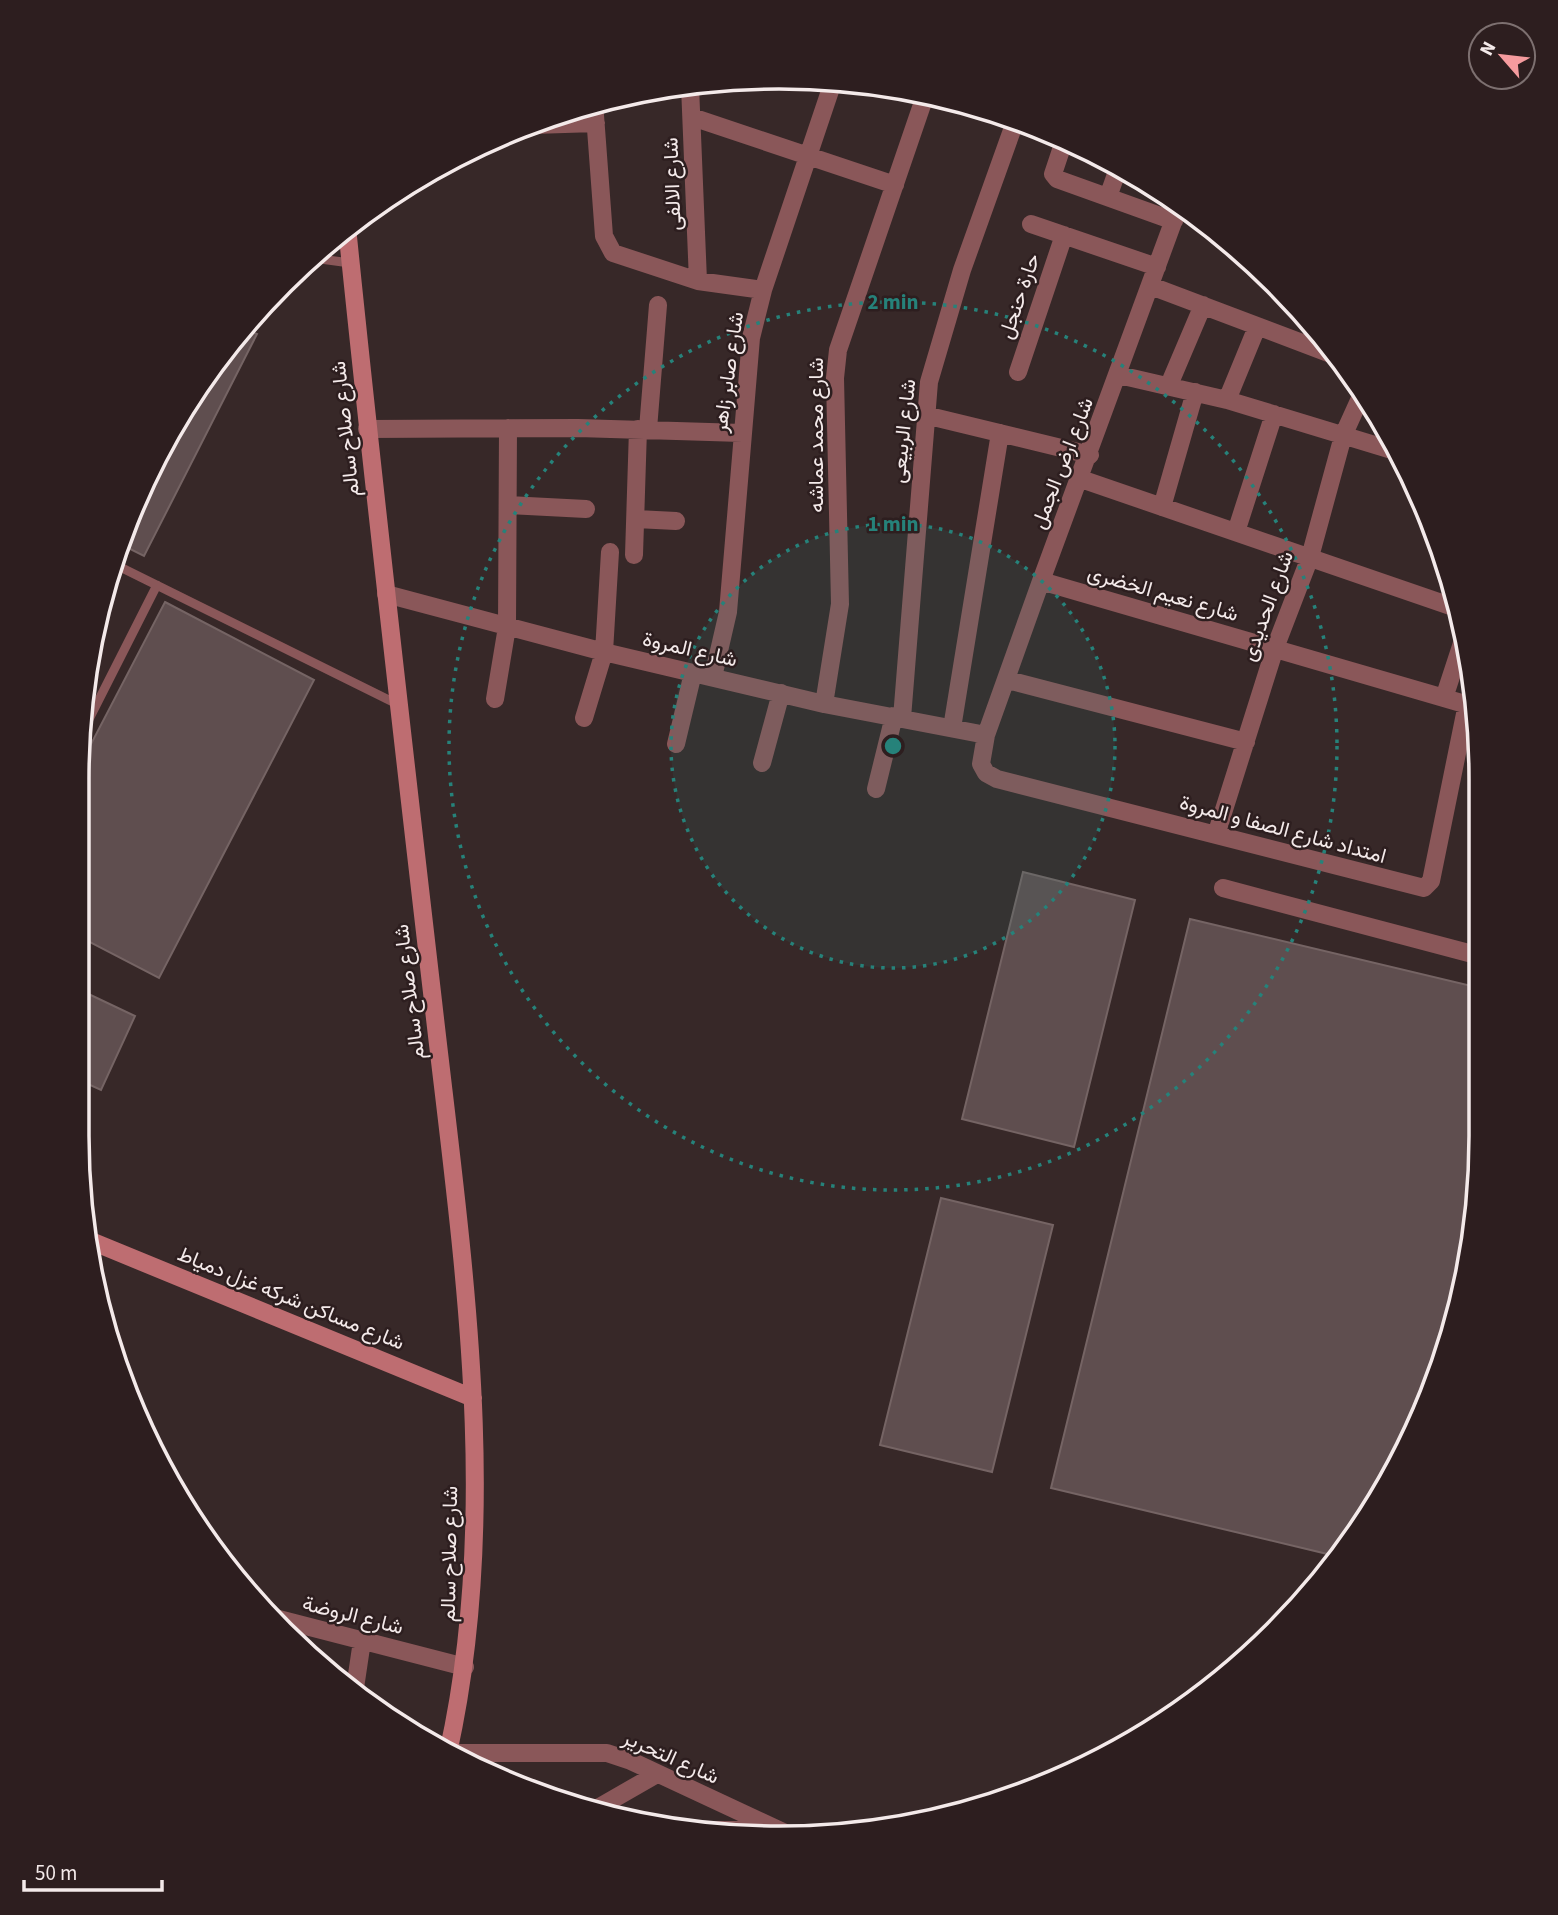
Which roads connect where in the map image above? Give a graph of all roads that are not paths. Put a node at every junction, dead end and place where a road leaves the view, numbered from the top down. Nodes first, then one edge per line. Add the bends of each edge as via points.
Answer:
1 (830, 92) edge
2 (691, 95) edge
3 (922, 105) edge
4 (595, 114) edge
5 (692, 117) junction
6 (596, 123) junction
7 (564, 124) edge
8 (1012, 130) edge
9 (1062, 150) edge
10 (808, 156) junction
11 (1115, 177) edge
12 (895, 185) junction
13 (1108, 197) junction
14 (1168, 210) edge
15 (1178, 217) edge
16 (1031, 224) dead end
17 (1064, 235) junction
18 (348, 241) edge
19 (325, 260) edge
20 (350, 263) junction
21 (1157, 267) junction
22 (698, 281) junction
23 (1151, 286) junction
24 (763, 290) junction
25 (658, 305) dead end
26 (1203, 305) junction
27 (1257, 327) junction
28 (1318, 348) edge
29 (1018, 372) dead end
30 (1119, 374) junction
31 (1169, 385) junction
32 (1195, 392) junction
33 (1227, 400) junction
34 (1358, 404) edge
35 (1274, 414) junction
36 (925, 415) junction
37 (509, 428) junction
38 (367, 429) junction
39 (643, 429) junction
40 (742, 433) junction
41 (1000, 433) junction
42 (1343, 436) junction
43 (1384, 448) edge
44 (1090, 455) junction
45 (1081, 479) junction
46 (508, 505) junction
47 (1162, 507) junction
48 (586, 509) dead end
49 (635, 519) junction
50 (676, 521) dead end
51 (1236, 532) junction
52 (610, 552) dead end
53 (634, 555) dead end
54 (1310, 557) junction
55 (123, 568) edge
56 (1041, 581) junction
57 (157, 585) junction
58 (386, 594) junction
59 (1446, 604) edge
60 (507, 627) junction
61 (1275, 648) junction
62 (604, 652) junction
63 (1457, 657) edge
64 (693, 673) junction
65 (713, 677) junction
66 (1008, 680) junction
67 (780, 693) junction
68 (1444, 698) junction
69 (495, 699) dead end
70 (1464, 703) edge
71 (399, 704) junction
72 (824, 704) junction
73 (93, 711) edge
74 (898, 717) junction
75 (584, 718) dead end
76 (1466, 725) edge
77 (952, 728) junction
78 (986, 736) junction
79 (1246, 742) junction
80 (676, 744) dead end
81 (762, 763) dead end
82 (876, 789) dead end
83 (1216, 835) junction
84 (1223, 888) dead end
85 (1469, 953) edge
86 (98, 1244) edge
87 (473, 1398) junction
88 (289, 1622) edge
89 (362, 1641) junction
90 (465, 1667) junction
91 (356, 1681) edge
92 (450, 1742) edge
93 (472, 1754) edge
94 (657, 1774) junction
95 (606, 1803) edge
96 (768, 1826) edge

1 - 10 street, شارع صابر زاهر
2 - 5 street, شارع الالفى
3 - 12 street, شارع محمد عماشه
4 - 6 street
5 - 10 street
5 - 22 street, شارع الالفى
6 - 7 street
6 - 22 street via 607,245 622,257
8 - 36 street, شارع الربيعى via 962,270 929,382
9 - 13 street via 1055,177
10 - 12 street
10 - 24 street, شارع صابر زاهر
11 - 13 street
12 - 72 street, شارع محمد عماشه via 838,350 840,604
13 - 14 street
15 - 21 street, شارع ارض الجمل
16 - 17 street, حارة حنجل
17 - 21 street, حارة حنجل
17 - 29 street, حارة حنجل
18 - 20 street, شارع صلاح سالم
19 - 20 lane
20 - 38 street, شارع صلاح سالم
21 - 23 street, شارع ارض الجمل
22 - 24 street
23 - 26 street
23 - 30 street, شارع ارض الجمل
24 - 40 street, شارع صابر زاهر via 751,338
25 - 39 street
26 - 27 street
26 - 31 street
27 - 28 street
27 - 33 street
30 - 31 street
30 - 44 street, شارع ارض الجمل
31 - 32 street
32 - 33 street
32 - 47 street
33 - 35 street
34 - 42 street, شارع الحديدى
35 - 42 street
35 - 51 street
36 - 41 street
36 - 74 street, شارع الربيعى
37 - 38 street
37 - 39 street
37 - 46 street
38 - 58 street, شارع صلاح سالم
39 - 40 street
39 - 49 street
40 - 65 street, شارع صابر زاهر via 728,612
41 - 44 street
41 - 77 street
42 - 43 street
42 - 54 street, شارع الحديدى
44 - 45 street, شارع ارض الجمل
45 - 47 street
45 - 56 street, شارع ارض الجمل
46 - 48 street
46 - 60 street
47 - 51 street
49 - 50 street
49 - 53 street
51 - 54 street
52 - 62 street
54 - 59 street
54 - 61 street, شارع الحديدى
55 - 57 lane
56 - 61 street, شارع نعيم الخضرى
56 - 66 street, شارع ارض الجمل
57 - 71 lane
57 - 73 lane
58 - 60 street, شارع المروة
58 - 71 street, شارع صلاح سالم
60 - 62 street, شارع المروة
60 - 69 street
61 - 68 street, شارع نعيم الخضرى
61 - 79 street, شارع الحديدى
62 - 64 street, شارع المروة
62 - 75 street
63 - 68 street
64 - 65 street, شارع المروة
64 - 80 street
65 - 67 street, شارع المروة
66 - 78 street, شارع ارض الجمل
66 - 79 street
67 - 72 street, شارع المروة
67 - 81 street
68 - 70 street, شارع نعيم الخضرى
71 - 87 street, شارع صلاح سالم via 454,1185
72 - 74 street, شارع المروة
74 - 77 street, شارع المروة
74 - 82 street, شارع الربيعى
76 - 83 street, امتداد شارع الصفا و المروة via 1428,885 1419,888
77 - 78 street, شارع المروة
78 - 83 street, امتداد شارع الصفا و المروة via 981,764 997,779
79 - 83 street, شارع الحديدى
84 - 85 street
86 - 87 street, شارع مساكن شركه غزل دمياط
87 - 90 street, شارع صلاح سالم via 473,1597
88 - 89 street, شارع الروضة
89 - 90 street, شارع الروضة
89 - 91 street
90 - 92 street, شارع صلاح سالم
93 - 94 street, شارع التحرير via 593,1751 620,1756
94 - 95 street
94 - 96 street, شارع التحرير

